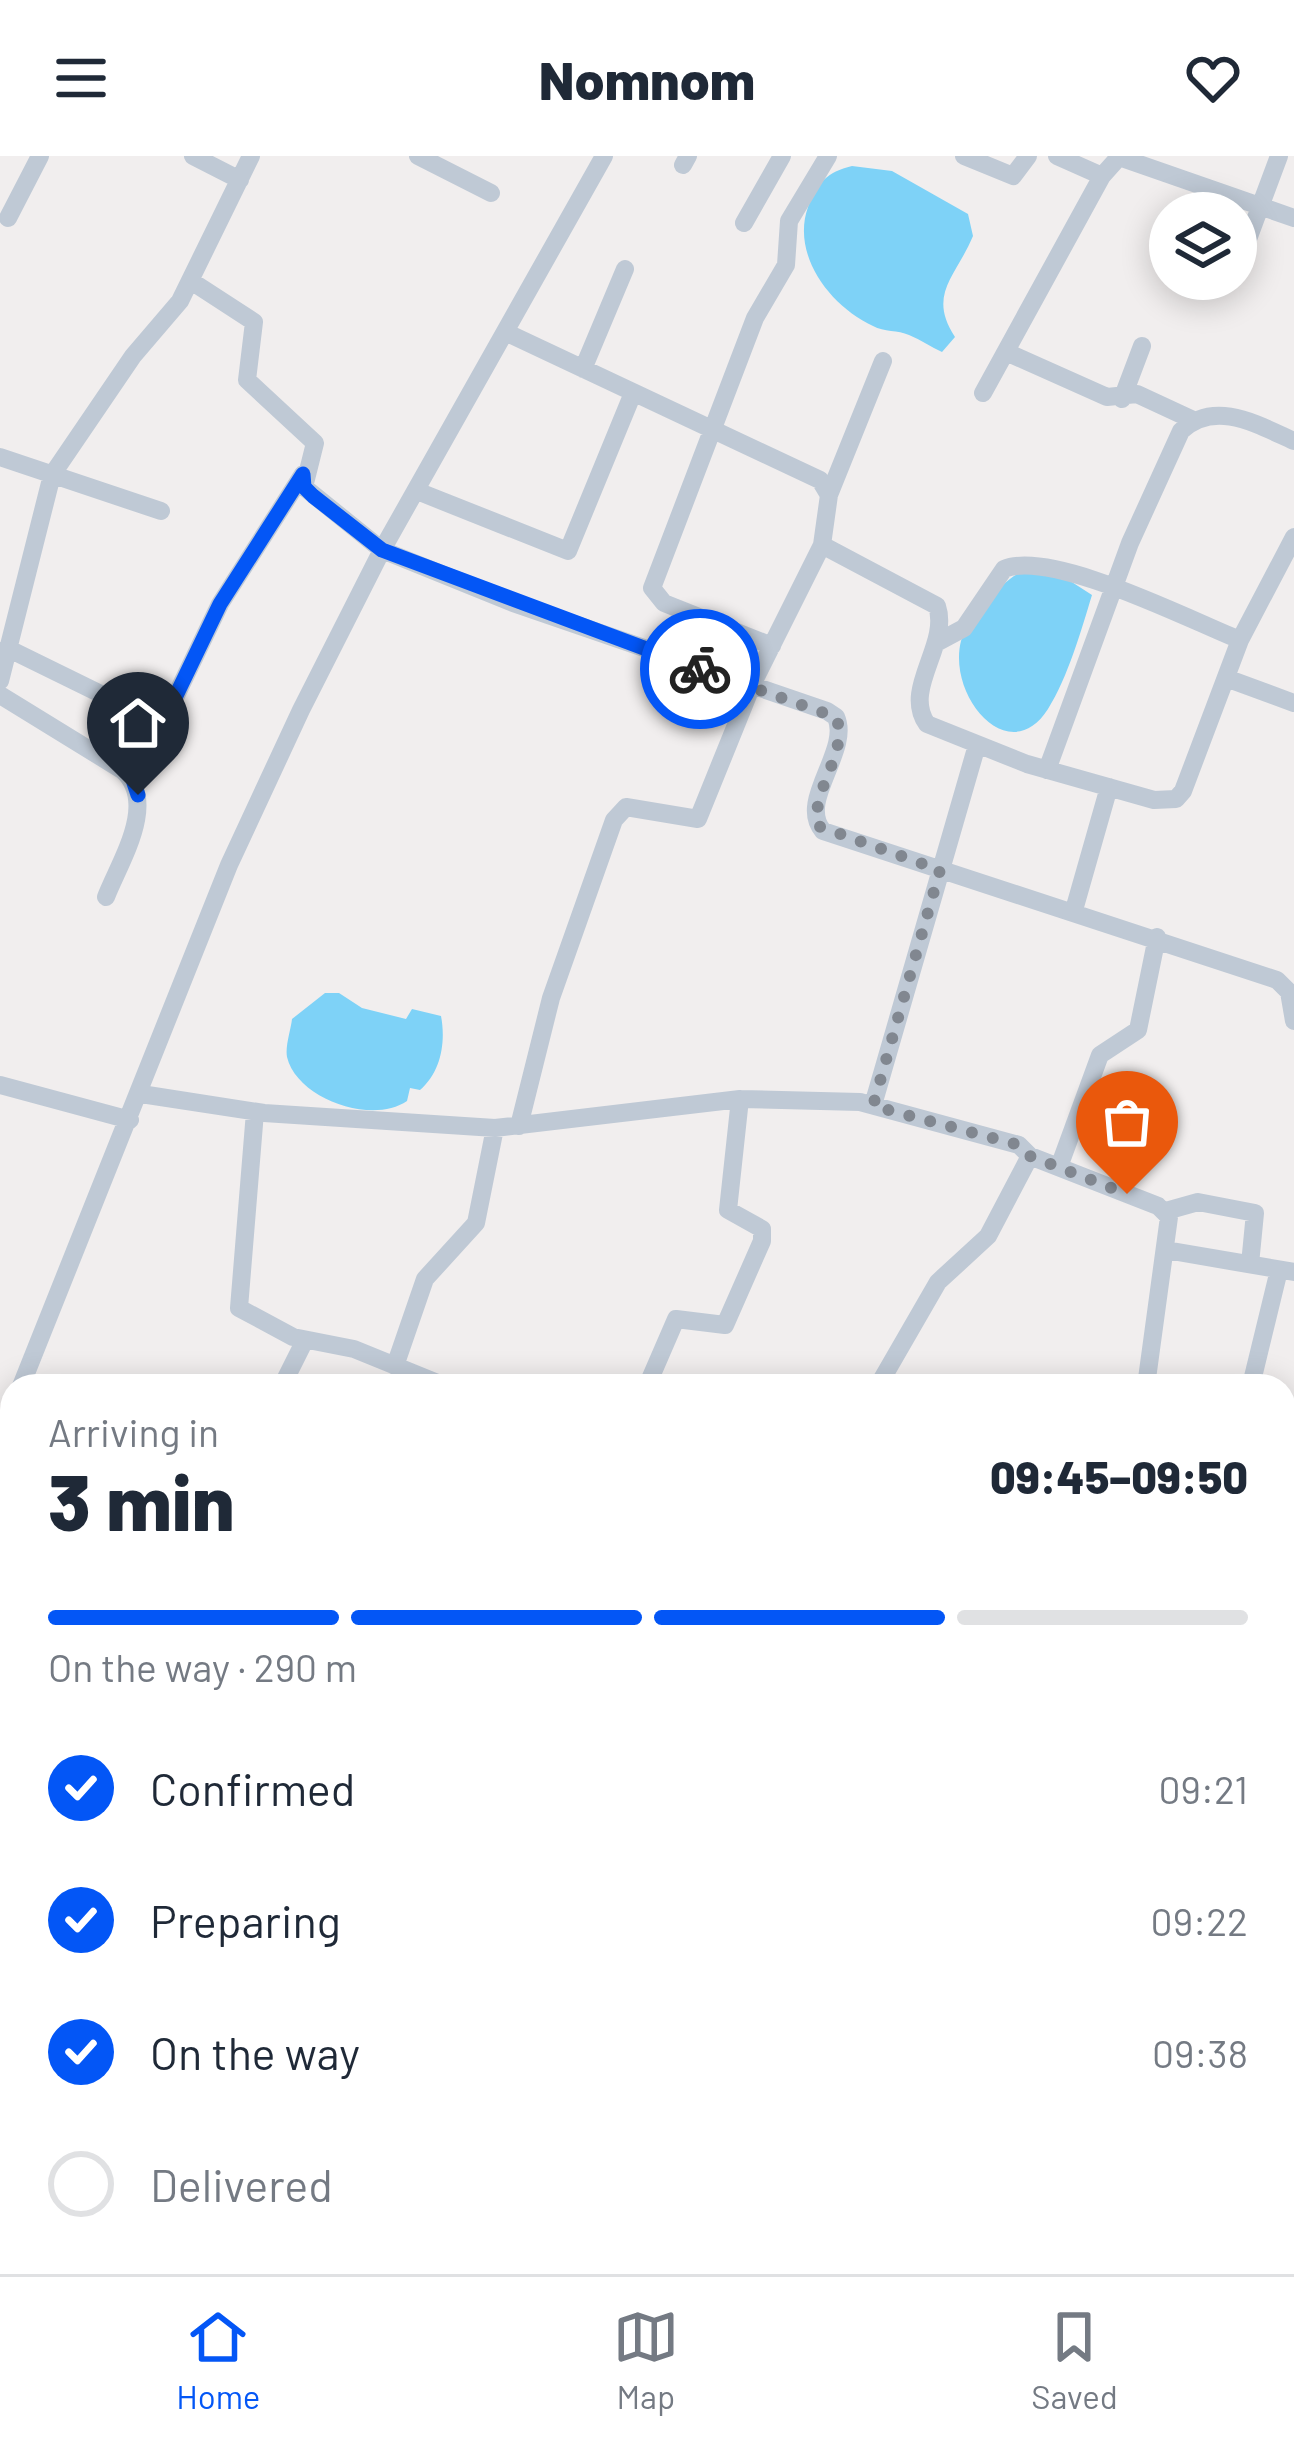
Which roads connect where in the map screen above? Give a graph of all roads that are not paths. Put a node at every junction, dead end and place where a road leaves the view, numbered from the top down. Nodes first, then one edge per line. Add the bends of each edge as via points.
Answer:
1 (40, 156) edge
2 (194, 156) edge
3 (251, 156) edge
4 (418, 156) edge
5 (604, 156) edge
6 (782, 156) edge
7 (828, 156) edge
8 (964, 156) edge
9 (1028, 156) edge
10 (1058, 156) edge
11 (1279, 156) edge
12 (1109, 165) edge
13 (240, 180) junction
14 (491, 193) dead end
15 (1260, 205) junction
16 (1257, 213) edge
17 (8, 218) dead end
18 (1294, 218) edge
19 (744, 224) dead end
20 (625, 269) dead end
21 (191, 281) junction
22 (505, 332) junction
23 (1142, 346) dead end
24 (1006, 352) junction
25 (883, 361) dead end
26 (583, 369) junction
27 (633, 393) junction
28 (983, 393) dead end
29 (1121, 399) junction
30 (1193, 420) junction
31 (710, 430) junction
32 (1294, 441) edge
33 (0, 457) edge
34 (303, 474) junction
35 (52, 475) junction
36 (417, 491) junction
37 (829, 495) junction
38 (161, 511) dead end
39 (1294, 537) edge
40 (822, 545) junction
41 (382, 550) junction
42 (1115, 590) junction
43 (1240, 640) junction
44 (936, 644) junction
45 (772, 646) junction
46 (7, 648) junction
47 (1226, 678) junction
48 (0, 681) edge
49 (753, 683) junction
50 (0, 694) edge
51 (1294, 703) edge
52 (164, 725) junction
53 (977, 746) junction
54 (1047, 770) junction
55 (134, 783) junction
56 (1108, 787) junction
57 (940, 870) junction
58 (106, 897) dead end
59 (1074, 910) junction
60 (1157, 938) junction
61 (1294, 1021) edge
62 (0, 1085) edge
63 (141, 1094) junction
64 (740, 1099) junction
65 (873, 1106) junction
66 (254, 1112) junction
67 (130, 1120) junction
68 (520, 1126) junction
69 (495, 1128) junction
70 (1030, 1156) junction
71 (1060, 1167) junction
72 (1166, 1211) junction
73 (1166, 1250) junction
74 (1250, 1264) junction
75 (1286, 1271) edge
76 (304, 1340) junction
77 (394, 1366) junction
78 (26, 1374) edge
79 (288, 1374) edge
80 (414, 1374) edge
81 (651, 1374) edge
82 (885, 1374) edge
83 (1148, 1374) edge
84 (1254, 1374) edge

1 - 17 street
2 - 13 street
3 - 13 street
4 - 14 street
5 - 22 street
6 - 19 street
7 - 31 street via 789,221 786,265
8 - 9 street via 1013,176
10 - 12 street
11 - 15 street
12 - 15 street via 1135,158
12 - 24 street
13 - 21 street
15 - 16 street
15 - 18 street
20 - 26 street
21 - 34 street via 254,322 247,380 313,436
21 - 35 street
22 - 26 street
22 - 36 street
23 - 29 street
24 - 28 street
24 - 29 street
25 - 37 street
26 - 27 street
27 - 31 street
27 - 36 street via 568,551
29 - 30 street via 1144,396
30 - 32 street via 1226,415
30 - 42 street via 1171,449
31 - 37 street via 809,474
31 - 45 street via 652,588 664,603
33 - 35 street
34 - 41 street via 313,496
34 - 52 street via 220,604
35 - 38 street
35 - 46 street
36 - 41 street
37 - 40 street
39 - 43 street
40 - 44 street via 927,598 941,616
40 - 45 street
41 - 49 street
41 - 63 street via 229,866
42 - 43 street
42 - 44 street via 1039,565 1013,565 964,628
42 - 54 street
43 - 47 street
44 - 53 street via 921,718
45 - 49 street
46 - 48 street
46 - 52 street
47 - 51 street
47 - 56 street via 1176,799
49 - 57 street via 827,711 840,725 818,826
49 - 68 street via 698,818 626,807 614,820 551,998
50 - 55 street
52 - 55 street
53 - 54 street
53 - 57 street
54 - 56 street
55 - 58 street via 137,819
56 - 59 street
57 - 59 street
57 - 65 street
59 - 60 street
60 - 61 street via 1277,980
60 - 71 street via 1138,1030 1100,1054
62 - 67 street
63 - 66 street
63 - 67 street
64 - 65 street
64 - 68 street
64 - 81 street via 728,1210 762,1228 762,1241 725,1325 676,1319
65 - 70 street via 1019,1145
66 - 69 street
66 - 76 street via 237,1302 251,1319
67 - 78 street
68 - 69 street
69 - 77 street via 476,1223 425,1280
70 - 71 street
70 - 82 street via 988,1236 938,1282
71 - 72 street
72 - 73 street
72 - 74 street via 1198,1202 1255,1214
73 - 74 street
73 - 83 street
74 - 75 street
75 - 84 street
76 - 77 street
76 - 79 street
77 - 80 street

